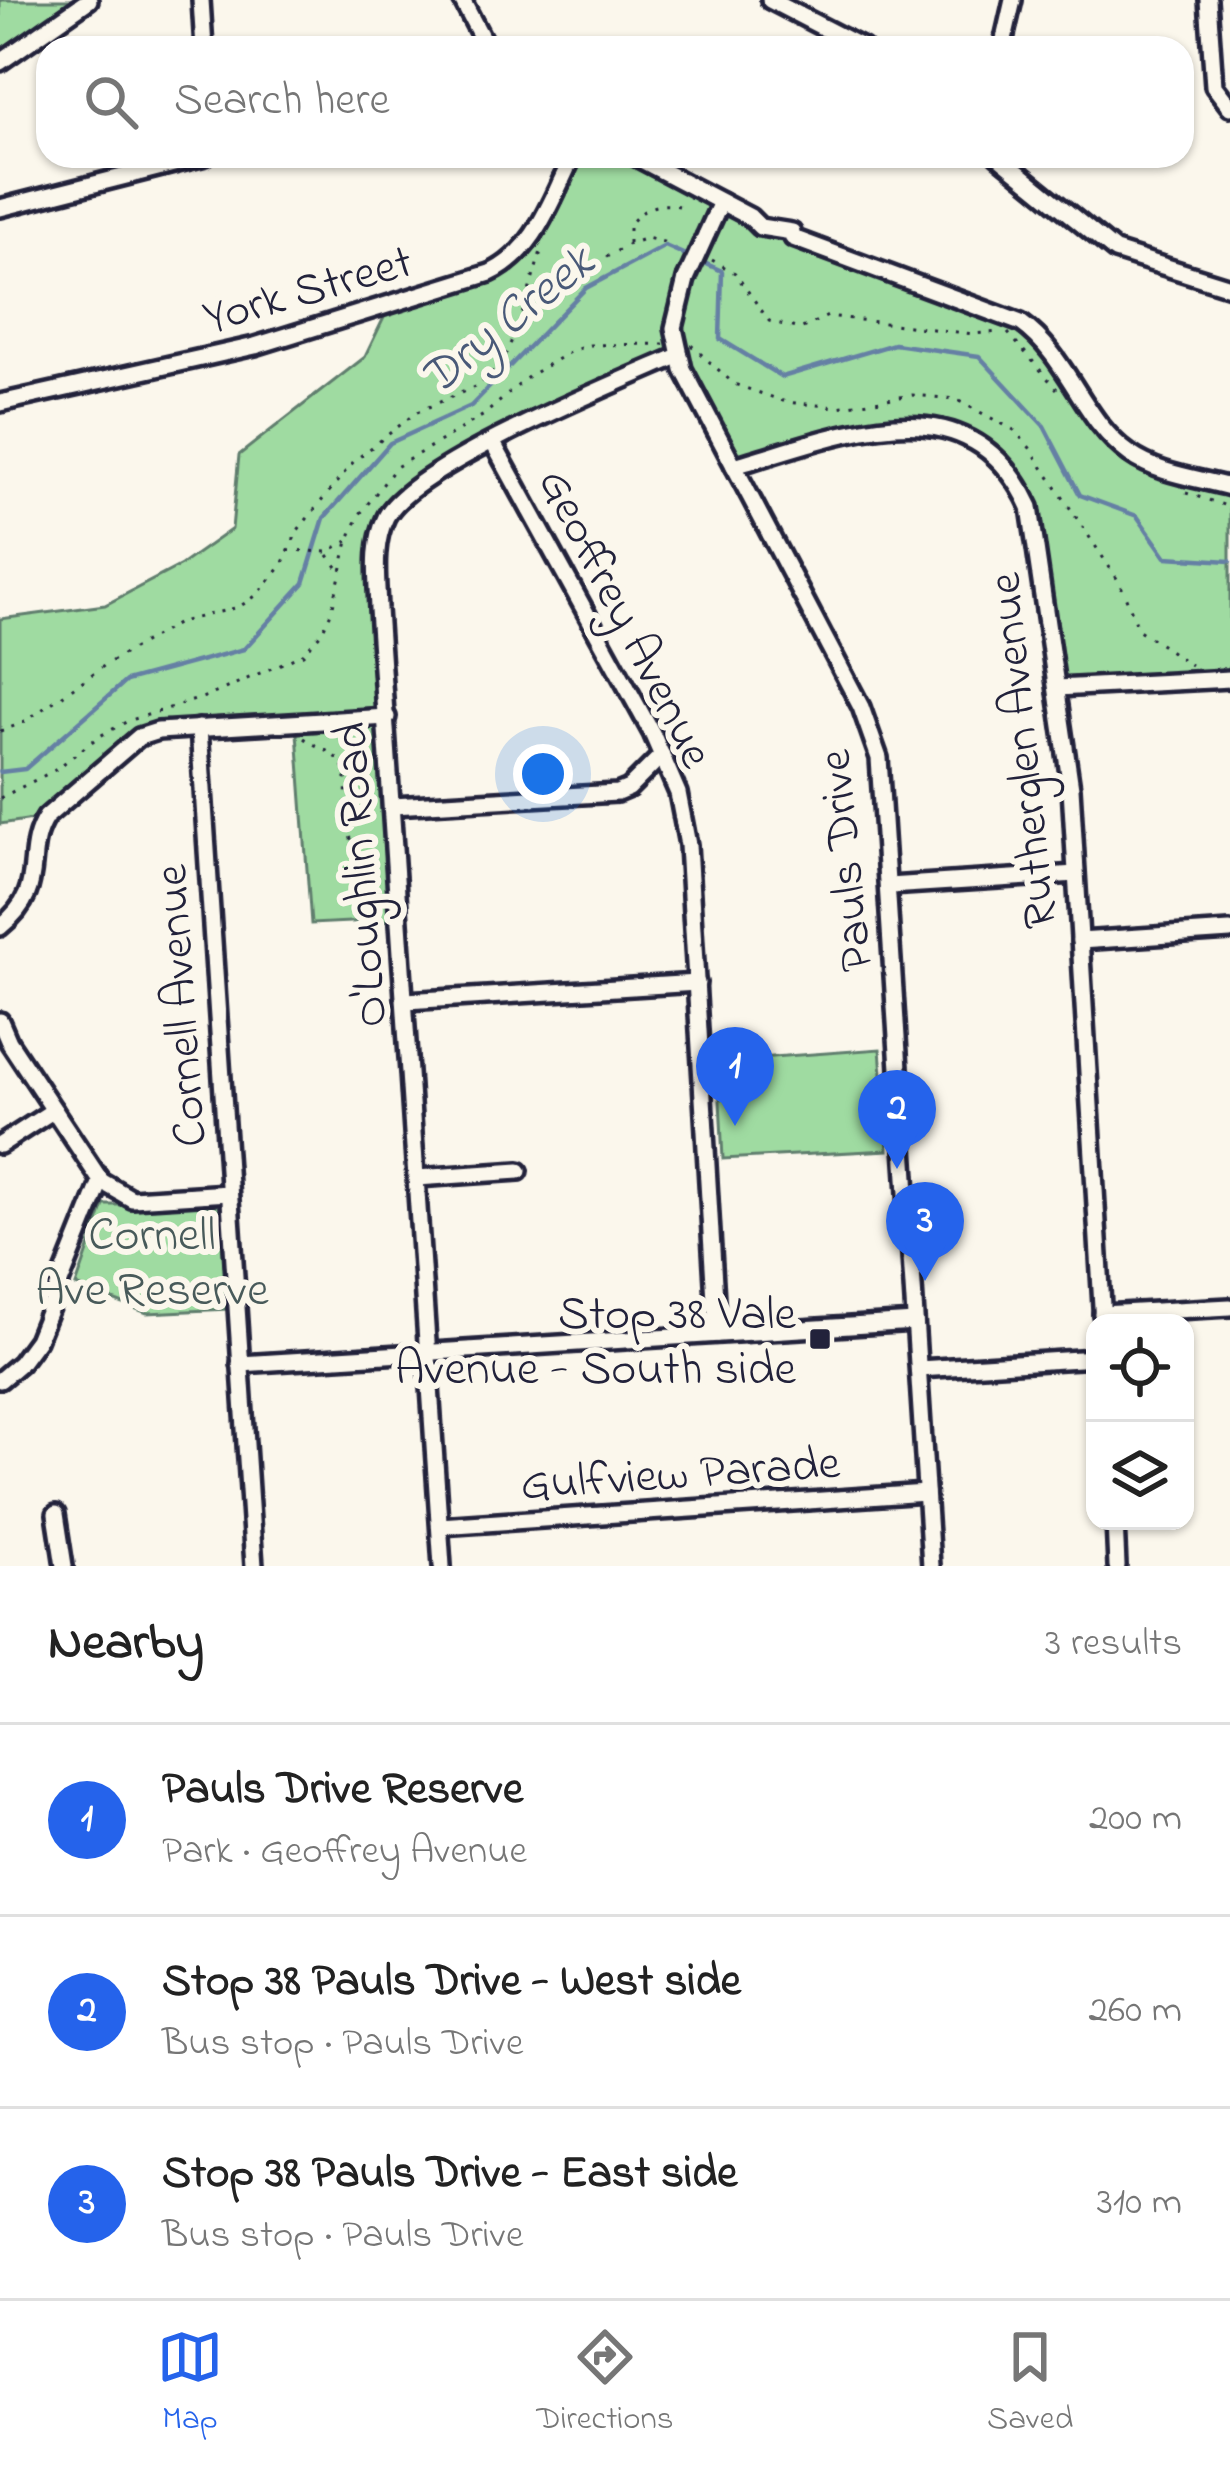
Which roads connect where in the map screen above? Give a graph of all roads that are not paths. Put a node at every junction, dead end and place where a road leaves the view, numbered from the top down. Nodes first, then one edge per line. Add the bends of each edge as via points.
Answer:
1 (88, 0) edge
2 (201, 0) edge
3 (463, 0) edge
4 (770, 0) edge
5 (1012, 0) edge
6 (1208, 0) edge
7 (37, 36) edge
8 (203, 36) edge
9 (482, 36) edge
10 (839, 36) edge
11 (1004, 36) edge
12 (36, 37) edge
13 (0, 62) edge
14 (1230, 107) edge
15 (158, 168) edge
16 (567, 168) edge
17 (657, 168) edge
18 (1013, 168) edge
19 (721, 202) junction
20 (0, 208) edge
21 (1230, 287) edge
22 (677, 350) junction
23 (0, 403) edge
24 (493, 443) junction
25 (734, 466) junction
26 (1230, 487) edge
27 (1221, 679) edge
28 (1057, 688) junction
29 (387, 717) junction
30 (199, 728) junction
31 (662, 755) junction
32 (393, 806) junction
33 (1076, 874) junction
34 (889, 886) junction
35 (0, 927) edge
36 (1230, 931) edge
37 (1080, 940) junction
38 (697, 983) junction
39 (406, 1001) junction
40 (0, 1021) edge
41 (54, 1110) junction
42 (0, 1144) edge
43 (519, 1171) dead end
44 (417, 1178) junction
45 (101, 1181) junction
46 (229, 1192) junction
47 (1230, 1307) edge
48 (1102, 1314) edge
49 (1149, 1314) edge
50 (915, 1322) junction
51 (718, 1334) junction
52 (428, 1352) junction
53 (1086, 1359) edge
54 (240, 1364) junction
55 (919, 1369) junction
56 (0, 1380) edge
57 (926, 1493) junction
58 (56, 1514) dead end
59 (440, 1526) junction
60 (1116, 1530) edge
61 (64, 1566) edge
62 (254, 1566) edge
63 (442, 1566) edge
64 (931, 1566) edge
65 (1118, 1566) edge

1 - 7 street
2 - 8 street
3 - 9 street
4 - 10 street
5 - 11 street
6 - 14 street via 1214,86
12 - 13 street
15 - 20 street
16 - 23 street, York Street via 520,254 490,273 255,346
17 - 19 street
18 - 21 street via 1115,251
19 - 22 street, bridge via 675,315
19 - 26 street via 760,226 1014,320 1048,348 1129,453
22 - 24 street, O'Loughlin Road
22 - 25 street, Pauls Drive
24 - 29 street, O'Loughlin Road via 411,487 381,530 376,564
24 - 31 street, Geoffrey Avenue
25 - 28 street, Rutherglen Avenue via 910,424 951,429 986,448 1030,507
25 - 34 street, Pauls Drive via 872,733
27 - 28 street
28 - 33 street, Rutherglen Avenue
29 - 30 street
29 - 32 street, O'Loughlin Road
30 - 35 street via 139,736 51,812 38,830 26,896
30 - 46 street, Cornell Avenue
31 - 32 street via 617,793
31 - 38 street, Geoffrey Avenue via 686,825
32 - 39 street, O'Loughlin Road
33 - 34 street
33 - 37 street, Rutherglen Avenue
34 - 50 street, Pauls Drive
36 - 37 street
37 - 48 street, Rutherglen Avenue
38 - 39 street
38 - 51 street, Geoffrey Avenue
39 - 44 street, O'Loughlin Road
40 - 41 street
41 - 42 street
41 - 45 street
43 - 44 street
44 - 52 street, O'Loughlin Road
45 - 46 street via 132,1199
45 - 56 street via 37,1340
46 - 54 street, Cornell Avenue
47 - 49 street
50 - 51 street
50 - 55 street, Pauls Drive
51 - 52 street
52 - 54 street
52 - 59 street, O'Loughlin Road
53 - 55 street
54 - 62 street, Cornell Avenue
55 - 57 street, Pauls Drive
57 - 59 street, Gulfview Parade
57 - 64 street, Pauls Drive
58 - 61 street
59 - 63 street, O'Loughlin Road
60 - 65 street

